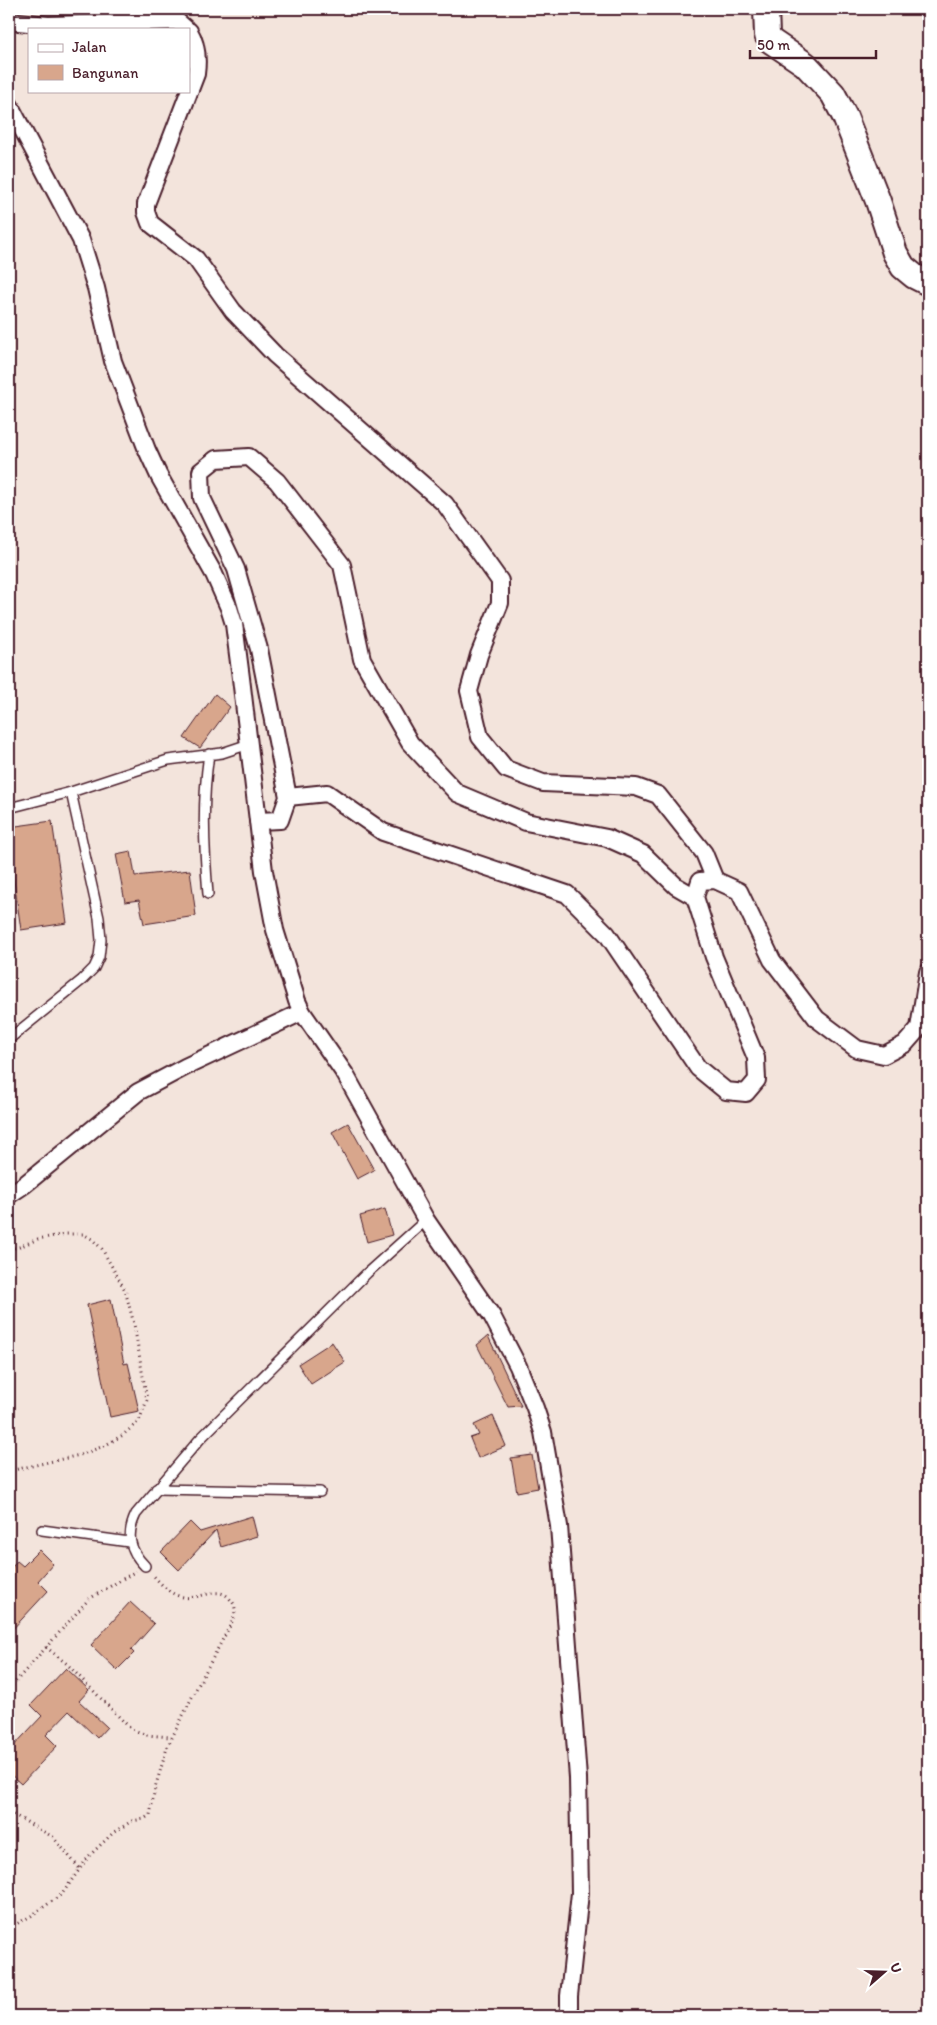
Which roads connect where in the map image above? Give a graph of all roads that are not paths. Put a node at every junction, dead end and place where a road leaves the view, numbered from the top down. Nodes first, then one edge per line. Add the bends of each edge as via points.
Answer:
1 (766, 9) edge
2 (9, 22) edge
3 (186, 28) edge
4 (190, 34) edge
5 (190, 90) edge
6 (189, 92) edge
7 (9, 104) edge
8 (928, 283) edge
9 (249, 744) junction
10 (210, 754) junction
11 (71, 792) junction
12 (288, 797) junction
13 (9, 808) edge
14 (258, 821) junction
15 (715, 880) junction
16 (208, 894) dead end
17 (696, 898) junction
18 (928, 972) edge
19 (302, 1012) junction
20 (9, 1039) edge
21 (9, 1195) edge
22 (426, 1220) junction
23 (156, 1489) junction
24 (320, 1492) dead end
25 (42, 1530) dead end
26 (130, 1542) junction
27 (145, 1566) road end
28 (569, 2016) edge

1 - 8 main road via 767,35 771,41 805,64 833,94 845,117 895,253 914,276
2 - 3 street via 48,25 178,22
4 - 5 street via 198,63
6 - 15 street via 146,204 150,223 196,259 233,311 276,355 445,504 500,581 500,603 479,655 469,691 480,737 506,769 543,783 636,787 658,794 704,852
7 - 9 street via 80,240 96,288 113,361 147,450 223,592 234,624
9 - 10 lane
9 - 14 street
10 - 11 lane via 168,760
10 - 16 lane via 203,815
11 - 13 lane
11 - 20 lane via 99,918 99,957 94,968 82,980
12 - 14 street via 280,820
12 - 17 street via 327,793 383,832 567,894 608,934 698,1068 726,1091 746,1093 757,1080 756,1058 714,957
12 - 17 street via 259,650 236,569 202,498 201,471 216,460 250,457 277,481 342,565 362,659 410,743 457,793 526,822 614,841 643,854 676,886
14 - 19 street via 276,930
15 - 17 street via 700,881
15 - 18 street via 739,891 772,960 816,1019 857,1049 884,1055 905,1044 919,1028
19 - 21 street via 138,1092
19 - 22 street via 345,1074
22 - 23 lane via 360,1280 200,1439
22 - 28 street via 492,1316 510,1349 543,1432 551,1472 559,1526 578,1778 580,1893
23 - 24 lane
23 - 26 lane via 131,1524
25 - 26 lane
26 - 27 lane via 138,1560

